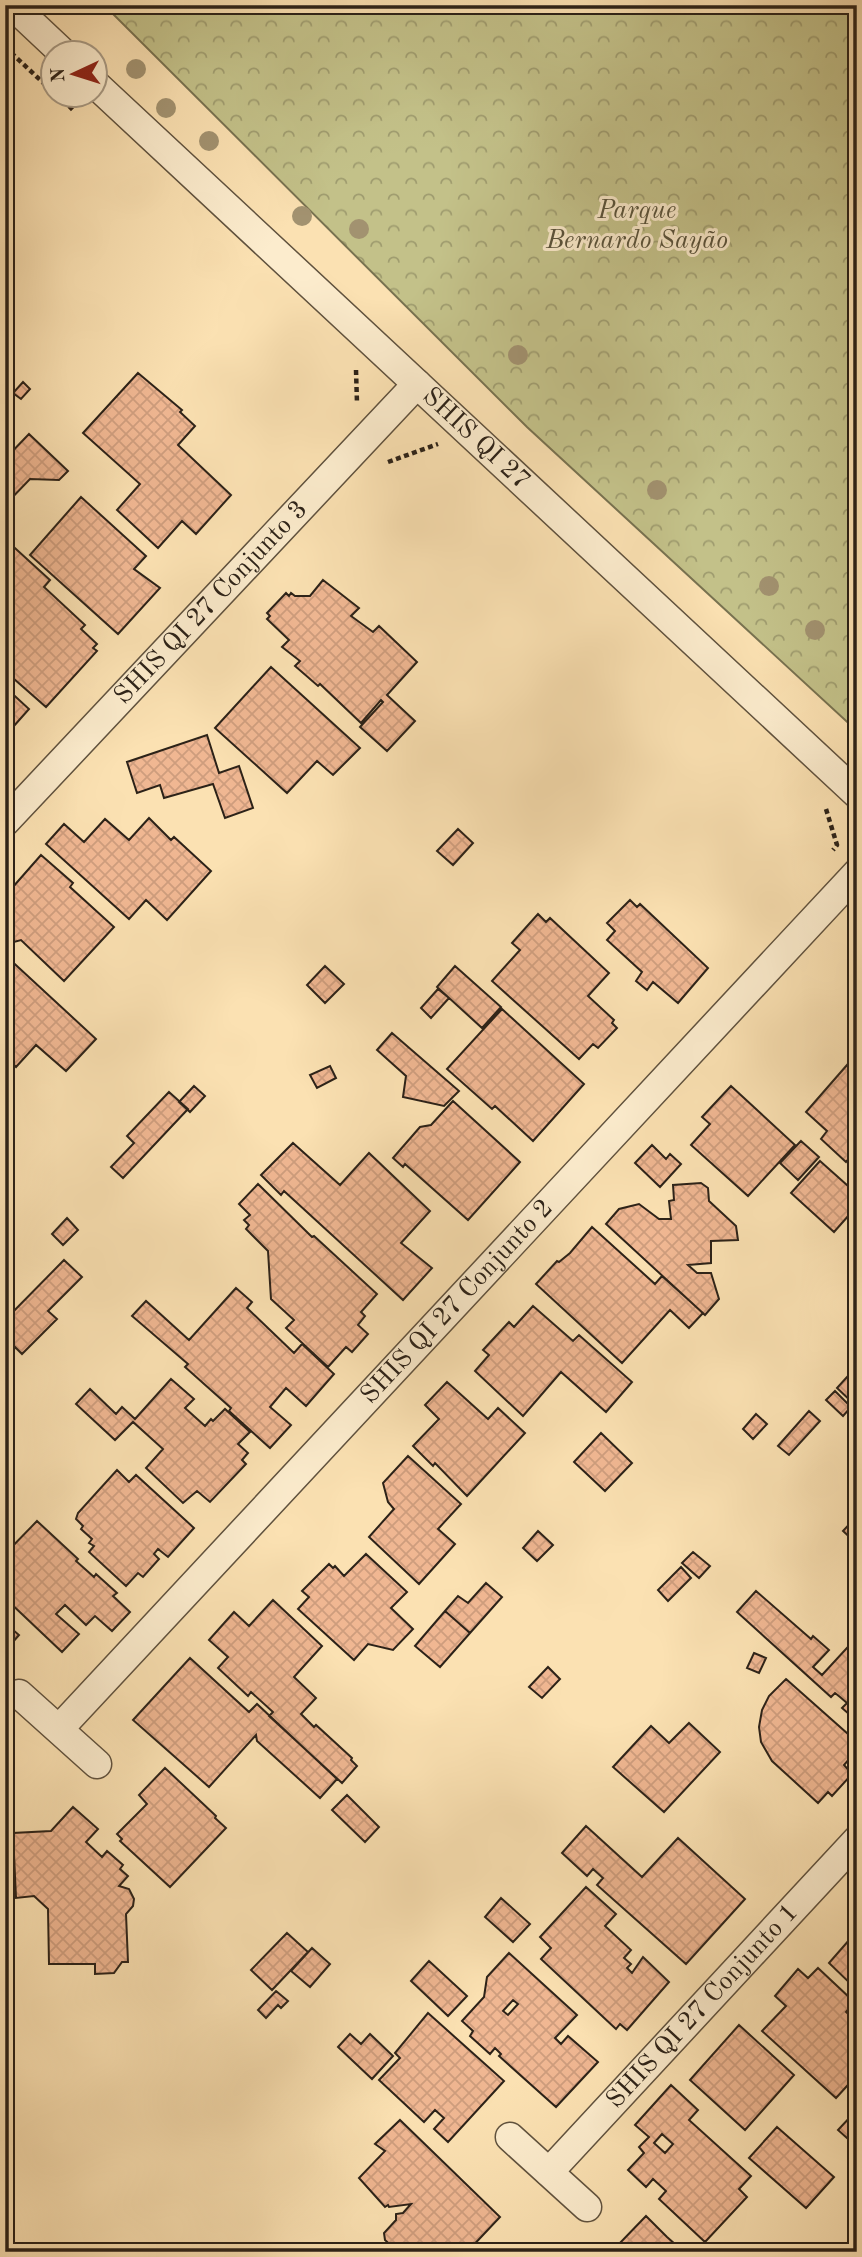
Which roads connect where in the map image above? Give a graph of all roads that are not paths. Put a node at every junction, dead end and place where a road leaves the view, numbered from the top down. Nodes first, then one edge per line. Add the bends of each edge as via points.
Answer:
1 (12, 5) edge
2 (47, 38) edge
3 (108, 96) edge
4 (417, 384) junction
5 (857, 794) edge
6 (5, 822) edge
7 (857, 873) edge
8 (19, 1694) dead end
9 (59, 1730) junction
10 (97, 1764) dead end
11 (857, 1840) edge
12 (510, 2137) dead end
13 (549, 2172) junction
14 (587, 2207) dead end

1 - 2 street
3 - 4 street, SHIS QI 27
4 - 5 street, SHIS QI 27
4 - 6 street, SHIS QI 27 Conjunto 3
7 - 9 street, SHIS QI 27 Conjunto 2
8 - 9 street
9 - 10 street
11 - 13 street, SHIS QI 27 Conjunto 1
12 - 13 street
13 - 14 street

